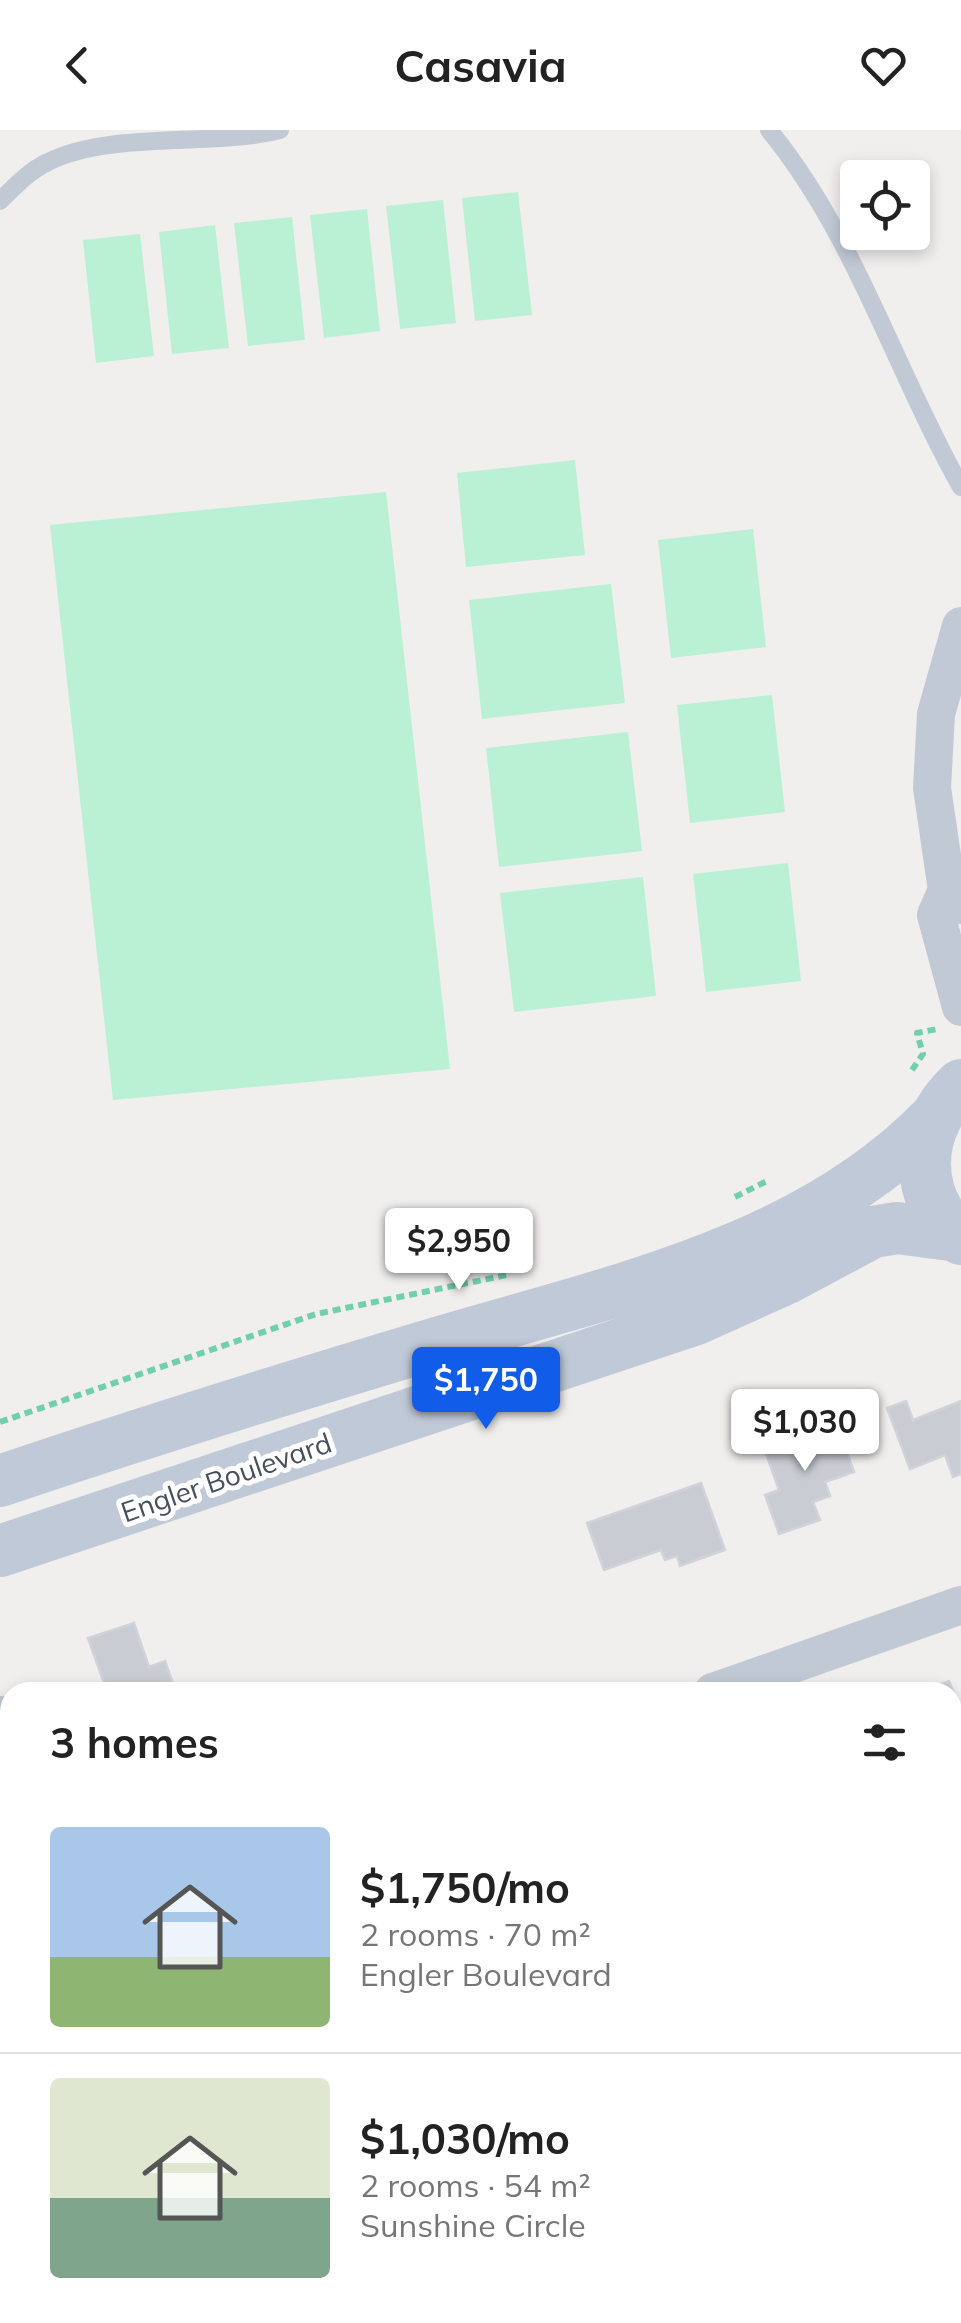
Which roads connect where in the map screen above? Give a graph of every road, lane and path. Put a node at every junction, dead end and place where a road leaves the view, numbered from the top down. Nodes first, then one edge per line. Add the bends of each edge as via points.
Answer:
1 (280, 130) edge
2 (770, 130) edge
3 (162, 136) edge
4 (0, 202) edge
5 (961, 487) edge
6 (961, 626) edge
7 (954, 898) edge
8 (961, 1007) edge
9 (917, 1033) dead end
10 (942, 1087) edge
11 (778, 1175) dead end
12 (727, 1201) dead end
13 (959, 1237) edge
14 (518, 1272) dead end
15 (0, 1422) edge
16 (0, 1481) edge
17 (0, 1551) edge
18 (961, 1605) edge
19 (742, 1682) edge

1 - 3 lane
2 - 5 lane via 825,212
3 - 4 lane via 49,161
6 - 7 street via 936,714 932,788
7 - 8 street via 936,915
9 - 10 path
10 - 13 main road via 925,1152 927,1186 933,1205
10 - 16 main road via 902,1151 787,1226 678,1270
11 - 12 path
13 - 17 main road, Engler Boulevard via 897,1228 872,1232 696,1319
14 - 15 path via 316,1314
18 - 19 street

